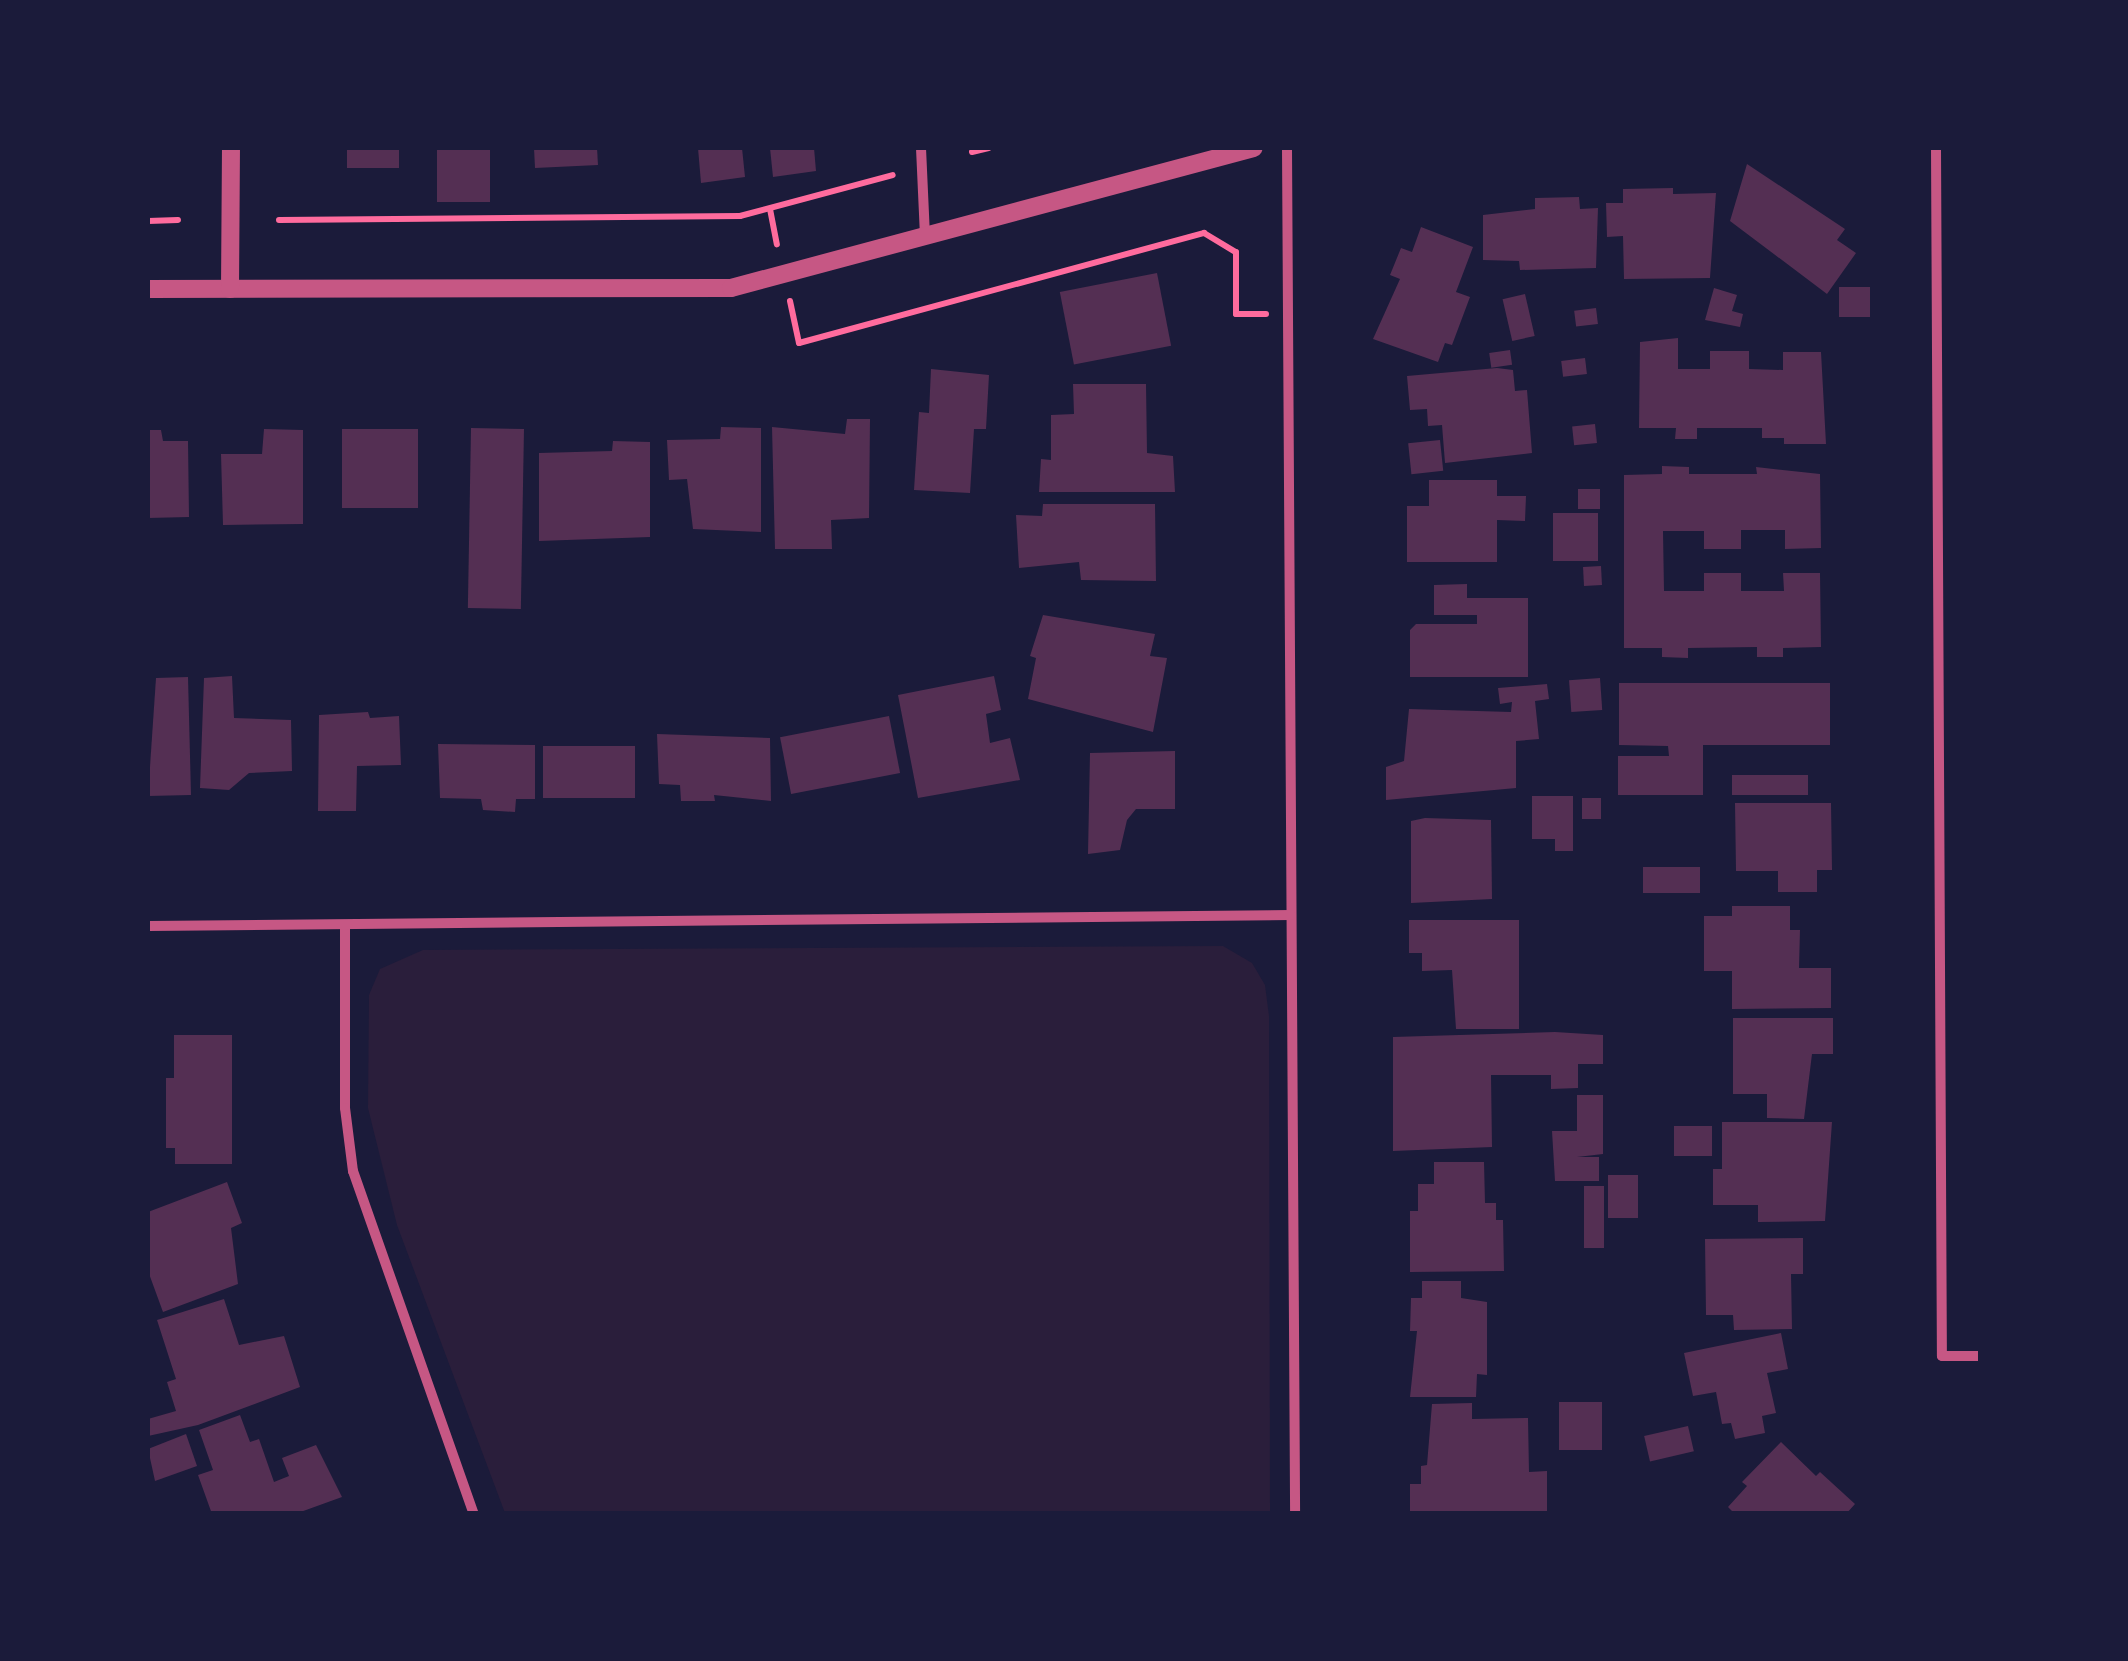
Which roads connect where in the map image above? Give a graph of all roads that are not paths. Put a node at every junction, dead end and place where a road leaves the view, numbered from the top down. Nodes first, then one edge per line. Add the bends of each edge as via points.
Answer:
1 (232, 148) edge
2 (921, 148) edge
3 (1254, 148) edge
4 (1286, 148) edge
5 (1936, 148) edge
6 (925, 236) junction
7 (148, 289) edge
8 (230, 289) junction
9 (1291, 916) junction
10 (345, 925) junction
11 (148, 926) edge
12 (1980, 1356) edge
13 (474, 1514) edge
14 (1295, 1514) edge

1 - 8 street
2 - 6 street
3 - 6 street
4 - 9 street
5 - 12 street via 1942,1356
6 - 8 street via 784,277 691,290
7 - 8 street
9 - 10 street
9 - 14 street
10 - 11 street
10 - 13 street via 345,1108 353,1171

